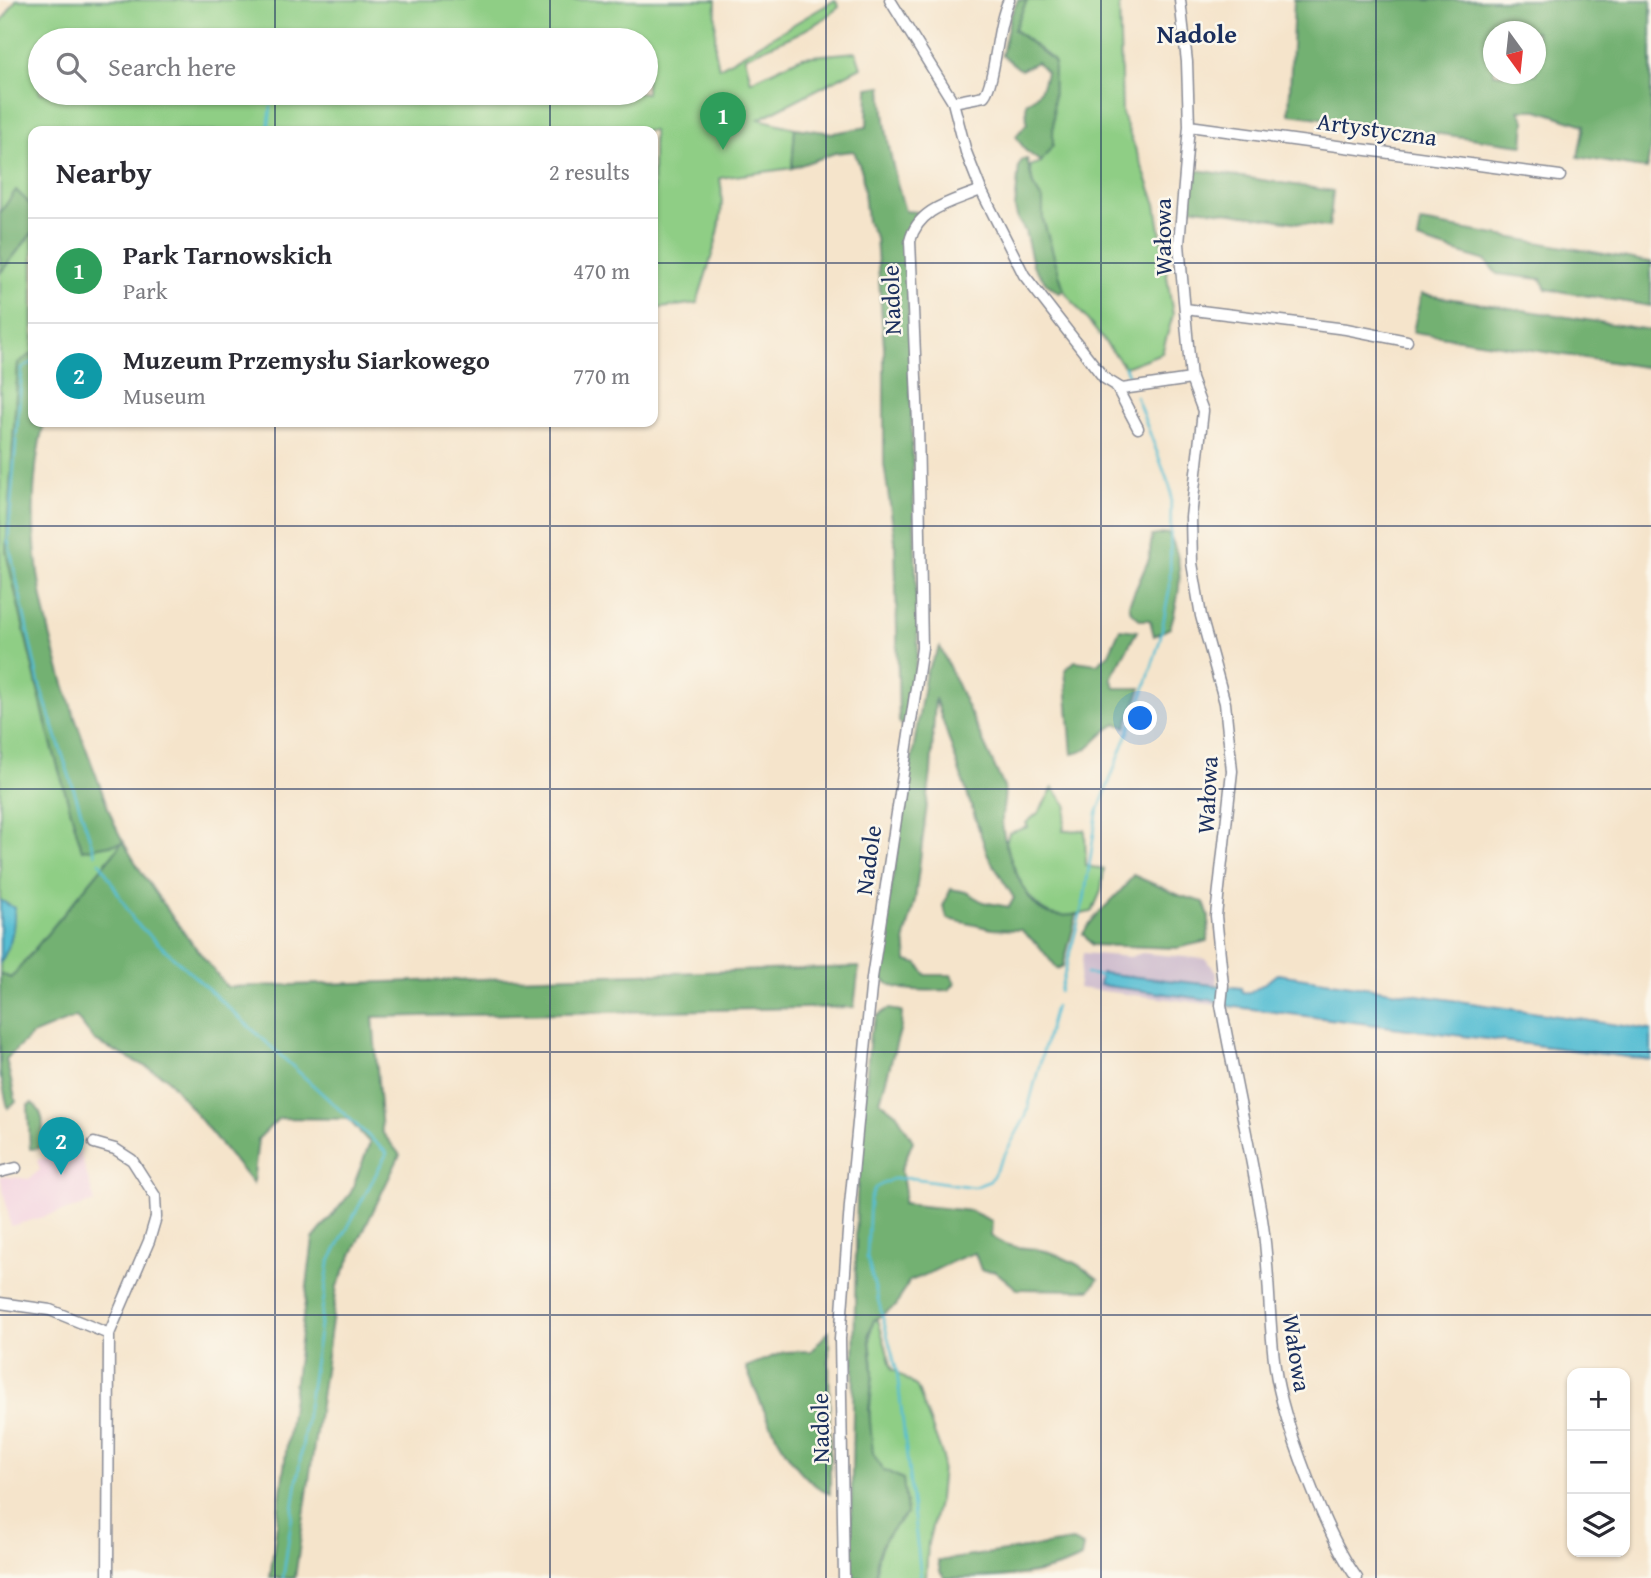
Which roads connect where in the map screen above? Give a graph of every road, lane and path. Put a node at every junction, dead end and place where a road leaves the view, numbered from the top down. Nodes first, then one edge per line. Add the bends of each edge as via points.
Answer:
1 (890, 0) edge
2 (1009, 0) edge
3 (1180, 0) edge
4 (953, 102) junction
5 (1189, 126) junction
6 (1560, 176) dead end
7 (981, 190) junction
8 (1185, 309) junction
9 (1407, 341) dead end
10 (1191, 379) junction
11 (1117, 388) junction
12 (1138, 428) dead end
13 (94, 1143) dead end
14 (16, 1168) dead end
15 (0, 1172) edge
16 (0, 1303) edge
17 (109, 1334) junction
18 (108, 1578) edge
19 (844, 1578) edge
20 (1357, 1578) edge

1 - 4 street
2 - 4 street via 989,90 984,96
3 - 5 street, Wałowa
4 - 7 street via 965,152
5 - 6 street, Artystyczna
5 - 8 street, Wałowa via 1178,244
7 - 11 street via 1024,275 1104,378
7 - 19 street, Nadole via 926,213 910,241 922,648 872,978 850,1205 840,1339
8 - 9 street
8 - 10 street, Wałowa
10 - 11 street
10 - 20 street, Wałowa via 1203,411 1191,517 1192,563 1225,703 1232,771 1216,916 1223,985 1220,1005 1262,1219 1270,1328 1281,1398 1329,1524
11 - 12 street
13 - 17 street via 132,1160 155,1196 156,1217 149,1241
14 - 15 street
16 - 17 street via 50,1310
17 - 18 street

